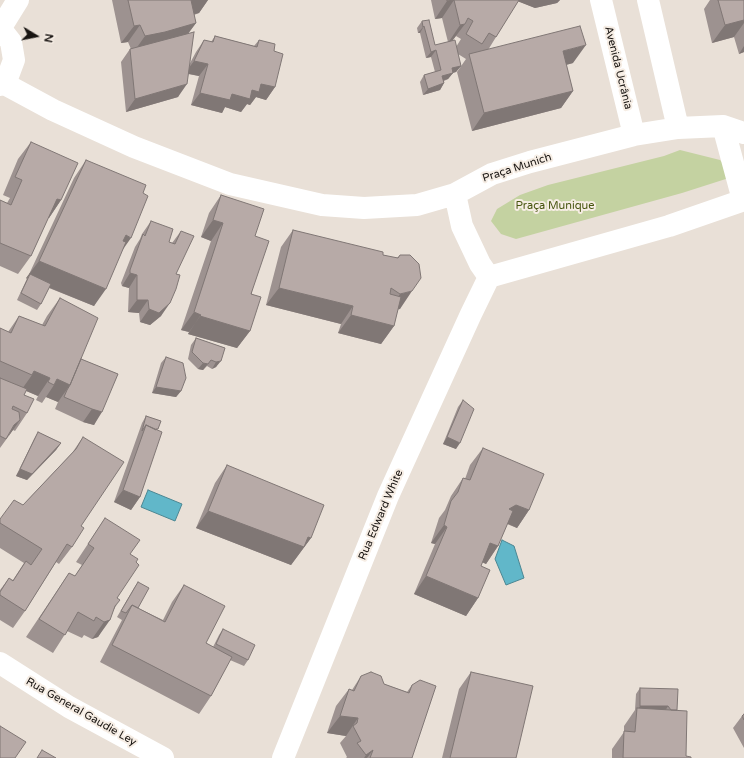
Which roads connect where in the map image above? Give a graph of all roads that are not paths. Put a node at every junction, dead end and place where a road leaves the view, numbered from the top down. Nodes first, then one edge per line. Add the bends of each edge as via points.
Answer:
1 (18, 0) edge
2 (601, 0) edge
3 (648, 0) edge
4 (0, 29) edge
5 (1, 84) edge
6 (723, 126) junction
7 (678, 128) junction
8 (744, 133) edge
9 (634, 135) junction
10 (455, 194) junction
11 (744, 200) edge
12 (489, 276) junction
13 (0, 663) edge
14 (163, 758) edge
15 (283, 758) edge

1 - 4 street
2 - 9 street, Avenida Ucrânia
3 - 7 street
4 - 5 street via 10,42 13,55 12,68
5 - 10 street, Praça Munich via 134,147 230,184 322,205 364,208 416,205
6 - 7 street, Praça Munich
6 - 8 street, Praça Munich
6 - 11 street
7 - 9 street, Praça Munich
9 - 10 street, Praça Munich via 492,174
10 - 12 street via 462,226 480,264
11 - 12 street via 669,226
12 - 15 street, Rua Edward White via 388,496
13 - 14 street, Rua General Gaudie Ley via 69,707

